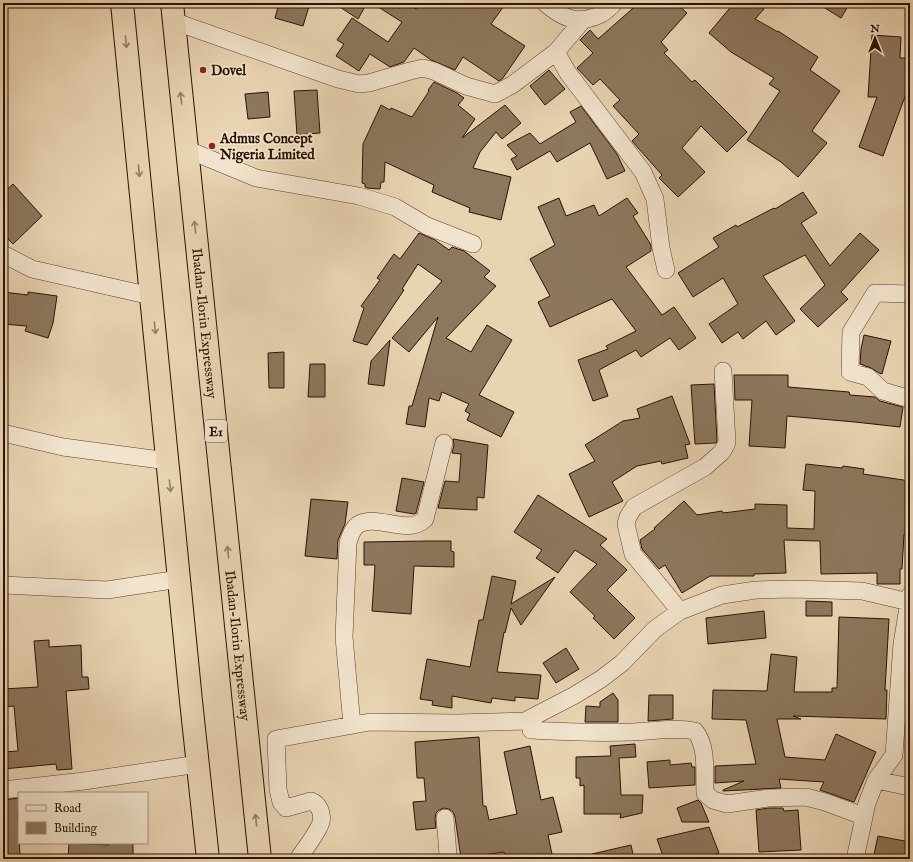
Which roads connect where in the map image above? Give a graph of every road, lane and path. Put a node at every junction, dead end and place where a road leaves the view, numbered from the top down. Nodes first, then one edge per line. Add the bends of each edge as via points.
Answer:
1 (122, 3) edge
2 (545, 3) edge
3 (614, 3) edge
4 (172, 12) edge
5 (583, 20) junction
6 (556, 52) junction
7 (186, 149) junction
8 (473, 244) dead end
9 (3, 254) edge
10 (666, 270) dead end
11 (910, 294) edge
12 (151, 296) junction
13 (724, 371) dead end
14 (910, 399) edge
15 (3, 433) edge
16 (444, 443) dead end
17 (168, 461) junction
18 (179, 579) junction
19 (3, 585) edge
20 (910, 599) edge
21 (680, 611) junction
22 (352, 725) junction
23 (531, 730) dead end
24 (198, 764) junction
25 (876, 780) junction
26 (910, 787) edge
27 (3, 790) edge
28 (864, 816) junction
29 (445, 818) dead end
30 (208, 859) edge
31 (260, 859) edge
32 (298, 859) edge
33 (446, 859) edge
34 (855, 859) edge

1 -> 12 highway
2 - 5 street via 556,13 570,20
3 - 5 street via 600,15
4 - 6 street via 338,79 359,84 424,68 466,86 495,94 512,85
7 -> 4 highway, Ibadan-Ilorin Expressway / E1
5 - 6 street
6 - 10 street via 568,73 643,172 654,199
7 - 8 street via 256,178 359,196 395,207 427,226
31 -> 7 highway, Ibadan-Ilorin Expressway / E1
9 - 12 street via 32,269
11 - 14 street via 875,293 851,332 850,372 868,377 883,391
12 -> 17 highway
13 - 21 street via 727,442 725,448 705,467 634,507 626,524 633,554
15 - 17 street via 63,447
16 - 22 street via 425,519 420,524 412,526 368,522 358,524 351,532 348,543 344,637
17 -> 18 highway
18 - 19 street via 107,590
18 - 24 highway
20 - 21 street via 862,591 756,590 722,595
20 - 25 street via 902,644 894,755
21 - 22 street via 655,629 602,679 525,721 370,722
22 - 32 street via 276,739 281,802 286,808 311,801 316,803 321,814 321,822
23 - 28 street via 581,733 683,728 695,731 700,737 703,749 704,793 713,800 727,804 768,798 806,797
24 - 27 street
24 - 30 highway
25 - 26 street
25 - 28 street
28 - 34 street
29 - 33 street via 448,854

